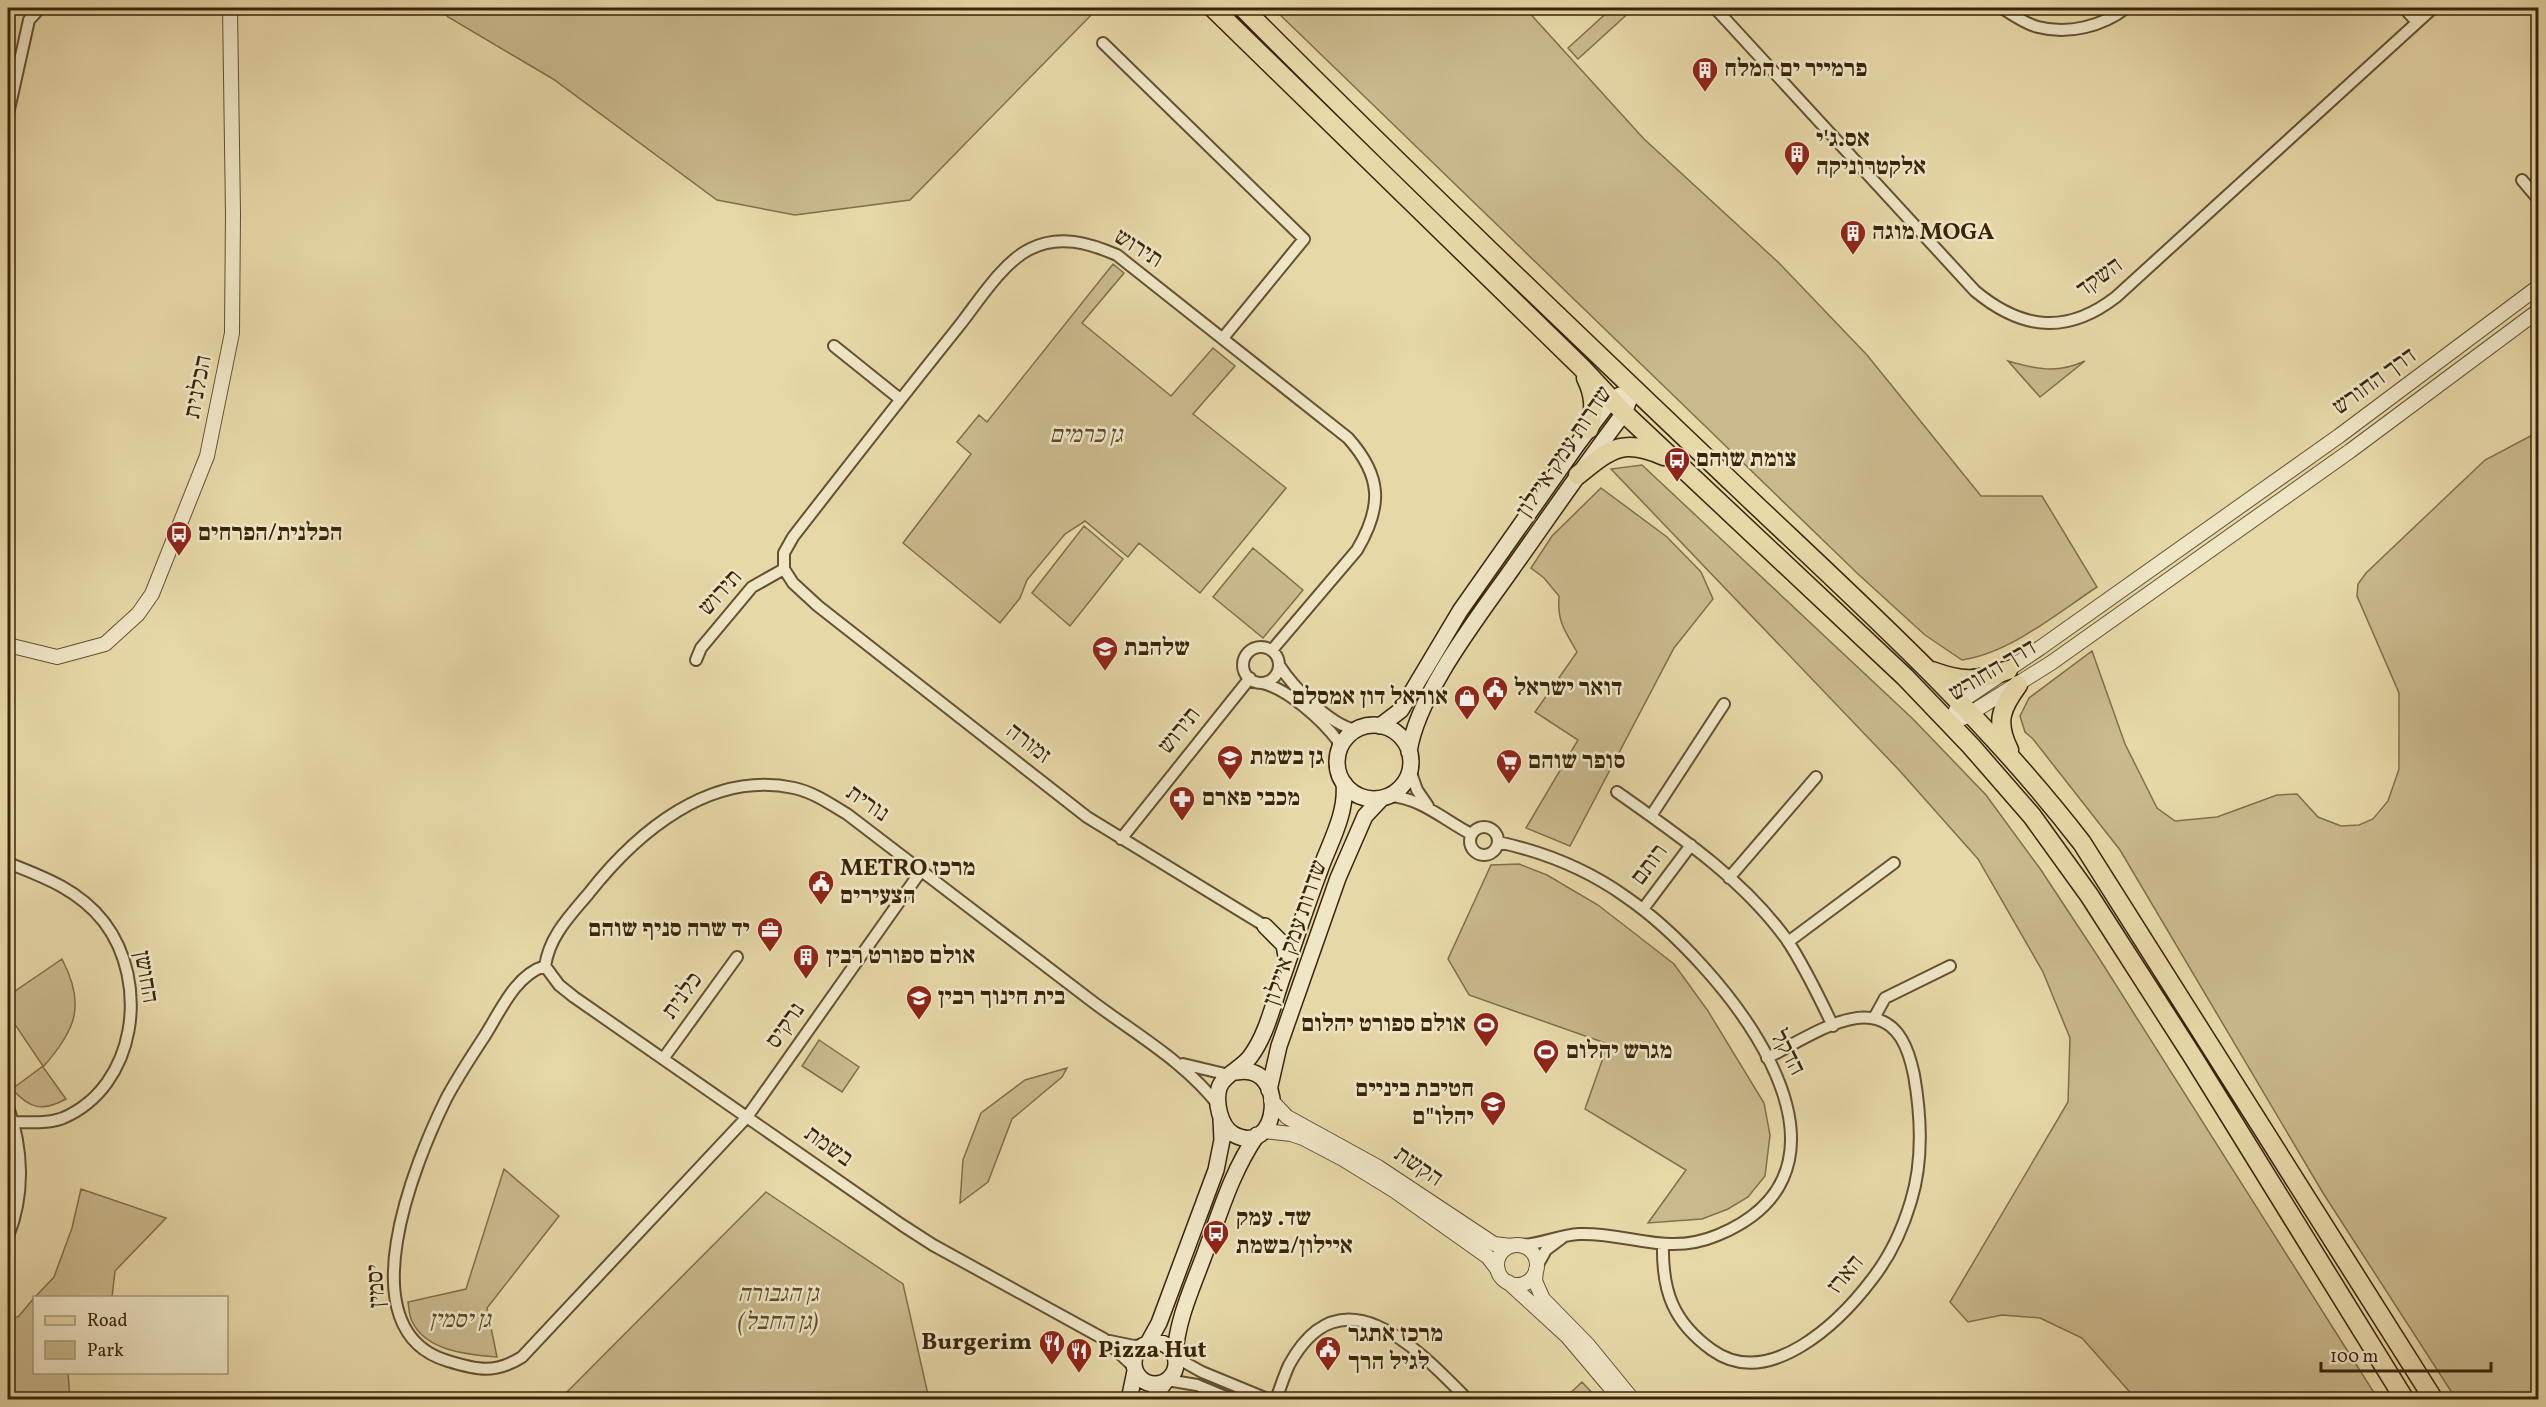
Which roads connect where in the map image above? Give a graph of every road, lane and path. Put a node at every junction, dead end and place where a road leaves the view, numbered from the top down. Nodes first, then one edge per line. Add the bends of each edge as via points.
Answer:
1 (40, 8) edge
2 (230, 8) edge
3 (1213, 8) edge
4 (1243, 8) edge
5 (1715, 8) edge
6 (2002, 8) edge
7 (2045, 8) edge
8 (2079, 8) edge
9 (2126, 8) edge
10 (2404, 8) edge
11 (2433, 8) edge
12 (2417, 22) junction
13 (1103, 43) dead end
14 (8, 114) edge
15 (2522, 180) dead end
16 (2538, 199) edge
17 (2538, 287) edge
18 (2538, 311) edge
19 (1224, 338) junction
20 (834, 346) dead end
21 (1582, 368) junction
22 (1634, 388) junction
23 (900, 399) junction
24 (1618, 406) junction
25 (1589, 429) junction
26 (1674, 460) junction
27 (1578, 475) junction
28 (784, 569) junction
29 (8, 645) edge
30 (1272, 650) junction
31 (696, 660) dead end
32 (1279, 665) junction
33 (1927, 669) junction
34 (2008, 670) junction
35 (1254, 680) junction
36 (2018, 685) junction
37 (1724, 705) dead end
38 (1966, 708) junction
39 (1950, 723) junction
40 (1380, 726) junction
41 (1356, 730) junction
42 (1409, 752) junction
43 (1338, 753) junction
44 (2014, 759) junction
45 (1410, 770) junction
46 (1816, 777) dead end
47 (1344, 783) junction
48 (1617, 792) dead end
49 (1385, 797) junction
50 (1430, 809) junction
51 (1651, 816) junction
52 (1471, 834) junction
53 (1121, 839) junction
54 (1498, 842) junction
55 (1691, 845) junction
56 (8, 863) edge
57 (1894, 863) dead end
58 (921, 871) junction
59 (1729, 878) junction
60 (1642, 909) junction
61 (1302, 919) junction
62 (1265, 926) junction
63 (1788, 942) junction
64 (737, 957) dead end
65 (1287, 963) junction
66 (544, 966) junction
67 (1950, 966) dead end
68 (1874, 1018) junction
69 (1833, 1026) junction
70 (1767, 1058) junction
71 (663, 1059) junction
72 (1175, 1060) junction
73 (1233, 1073) junction
74 (1270, 1095) junction
75 (8, 1107) edge
76 (1220, 1112) junction
77 (747, 1117) junction
78 (13, 1122) junction
79 (1261, 1133) junction
80 (1568, 1235) junction
81 (8, 1236) edge
82 (1514, 1245) junction
83 (1663, 1245) junction
84 (1536, 1268) junction
85 (1498, 1270) junction
86 (1508, 1282) junction
87 (1104, 1339) junction
88 (1146, 1344) junction
89 (1175, 1356) junction
90 (1135, 1369) junction
91 (1166, 1381) junction
92 (1129, 1400) edge
93 (1152, 1400) edge
94 (1233, 1400) edge
95 (1270, 1400) edge
96 (1276, 1400) edge
97 (1468, 1400) edge
98 (1621, 1400) edge
99 (1633, 1400) edge
100 (2405, 1400) edge
101 (2434, 1400) edge

1 - 14 street via 29,20
2 - 29 street, הכלנית via 232,333 207,456 152,594 138,614 105,644 57,657
3 - 21 main road
4 - 22 main road
5 - 12 street, השקד via 1975,291 1994,306 2034,323 2078,319 2110,301
6 - 9 street via 2037,27 2054,29 2087,27
7 - 8 street
10 - 12 street
11 - 12 street, השקד
13 - 19 street via 1304,239
15 - 16 street
17 - 34 street, דרך החורש via 2339,436
18 - 36 street, דרך החורש via 2360,444
19 - 23 street, תירוש via 1118,255 1086,243 1050,242 1029,249 1004,271
19 - 30 street, תירוש via 1348,438 1367,460 1375,488 1370,522 1357,550
20 - 23 street
21 - 24 main road
21 - 25 main road via 1594,400
22 - 24 main road, שדרות עמק איילון
22 - 33 main road
23 - 28 street, תירוש via 793,537 784,553
24 - 25 main road, שדרות עמק איילון
24 - 26 main road
24 - 27 main road, שדרות עמק איילון
25 - 40 main road, שדרות עמק איילון via 1460,611 1401,710
26 - 27 main road via 1643,447 1621,447
26 - 39 main road
27 - 42 main road, שדרות עמק איילון via 1458,648 1425,705
28 - 31 street, תירוש via 752,587
28 - 53 street, זמורה via 818,606 1087,817
30 - 32 street
30 - 35 street via 1258,647 1248,652 1244,669
32 - 35 street via 1275,676 1265,682
32 - 41 street via 1291,682 1334,720
33 - 34 main road via 1972,681
33 - 38 main road
34 - 38 street, דרך החורש
35 - 43 street via 1273,686 1296,701 1335,737
35 - 53 street, תירוש
36 - 38 street, דרך החורש
36 - 44 main road via 2001,716 2002,730
37 - 51 street
38 - 39 street, דרך החורש
38 - 44 main road
39 - 100 main road via 2032,816 2089,895
40 - 41 main road
40 - 42 main road via 1398,734
41 - 43 main road
42 - 45 main road
43 - 47 main road via 1337,766
44 - 101 main road via 2082,843
45 - 49 main road via 1404,783
45 - 50 street
46 - 59 street
47 - 49 main road via 1360,797
47 - 61 main road, שדרות עמק איילון via 1343,809
48 - 51 street
49 - 50 street via 1402,797
49 - 74 main road, שדרות עמק איילון via 1365,816 1338,878 1279,1046
50 - 52 street
51 - 55 street
52 - 54 street via 1486,826 1496,833
52 - 54 street via 1469,844 1479,854 1493,852
53 - 62 street, זמורה
54 - 60 street, הדקל via 1566,863 1610,886
55 - 59 street
55 - 60 street, רותם
56 - 78 street, החושן via 62,886 89,906 122,952 133,1004 117,1064 89,1101 60,1119
57 - 63 street
58 - 66 street, נורית via 847,814 796,788 746,786 715,793 659,823 617,859 550,942
58 - 72 street, נורית
58 - 77 street, נרקיס
59 - 63 street
60 - 70 street, הדקל via 1713,978
61 - 62 main road via 1286,928
61 - 65 main road, שדרות עמק איילון
62 - 65 main road via 1284,945
63 - 69 street
64 - 71 street, כלנית
65 - 73 main road, שדרות עמק איילון via 1261,1038 1250,1058
66 - 71 street, בשמת via 574,997
66 - 77 street, יסמין via 525,977 512,994 452,1089 408,1196 398,1228 394,1290 397,1312 407,1335 422,1349 471,1368 494,1369 522,1357
67 - 68 street via 1885,998
68 - 69 street via 1859,1017
68 - 83 street, הארז via 1900,1035 1910,1051 1919,1149 1912,1200 1902,1227 1874,1278 1853,1303 1782,1357 1761,1363 1730,1361 1693,1334 1668,1296
69 - 70 street
70 - 83 street, הדקל via 1785,1096 1791,1124 1791,1150 1780,1183 1760,1209 1732,1228 1699,1241
71 - 77 street, בשמת
72 - 73 street, נורית via 1196,1068
72 - 76 street, נורית
73 - 74 main road via 1245,1070 1258,1075
73 - 76 main road via 1219,1088
74 - 79 main road via 1271,1119
74 - 82 street, הקשת via 1287,1117 1378,1167 1494,1244
75 - 78 street
76 - 79 main road via 1233,1134 1243,1137
76 - 88 main road via 1222,1140 1215,1170 1159,1323
77 - 87 street, בשמת via 933,1245
78 - 81 street via 20,1180
79 - 85 street, הקשת via 1291,1134 1343,1159 1488,1257
79 - 89 main road via 1245,1152 1233,1177 1178,1327
80 - 82 street, הדקל via 1529,1246
80 - 83 street, הדקל via 1588,1234
80 - 84 street via 1546,1250
82 - 84 street via 1529,1249 1536,1259
82 - 85 street via 1501,1253
84 - 86 street via 1526,1282
84 - 99 street via 1535,1281 1543,1299 1581,1337
85 - 86 street
86 - 98 street via 1567,1336
87 - 88 street, בשמת via 1134,1346
87 - 90 street, בשמת
88 - 89 main road via 1161,1342
88 - 90 main road via 1136,1353
89 - 91 main road via 1175,1369
89 - 95 street via 1202,1372
90 - 91 main road via 1150,1384
90 - 92 main road
91 - 93 main road
91 - 94 street via 1197,1385
96 - 97 street via 1288,1367 1310,1337 1341,1319 1380,1326 1426,1360

